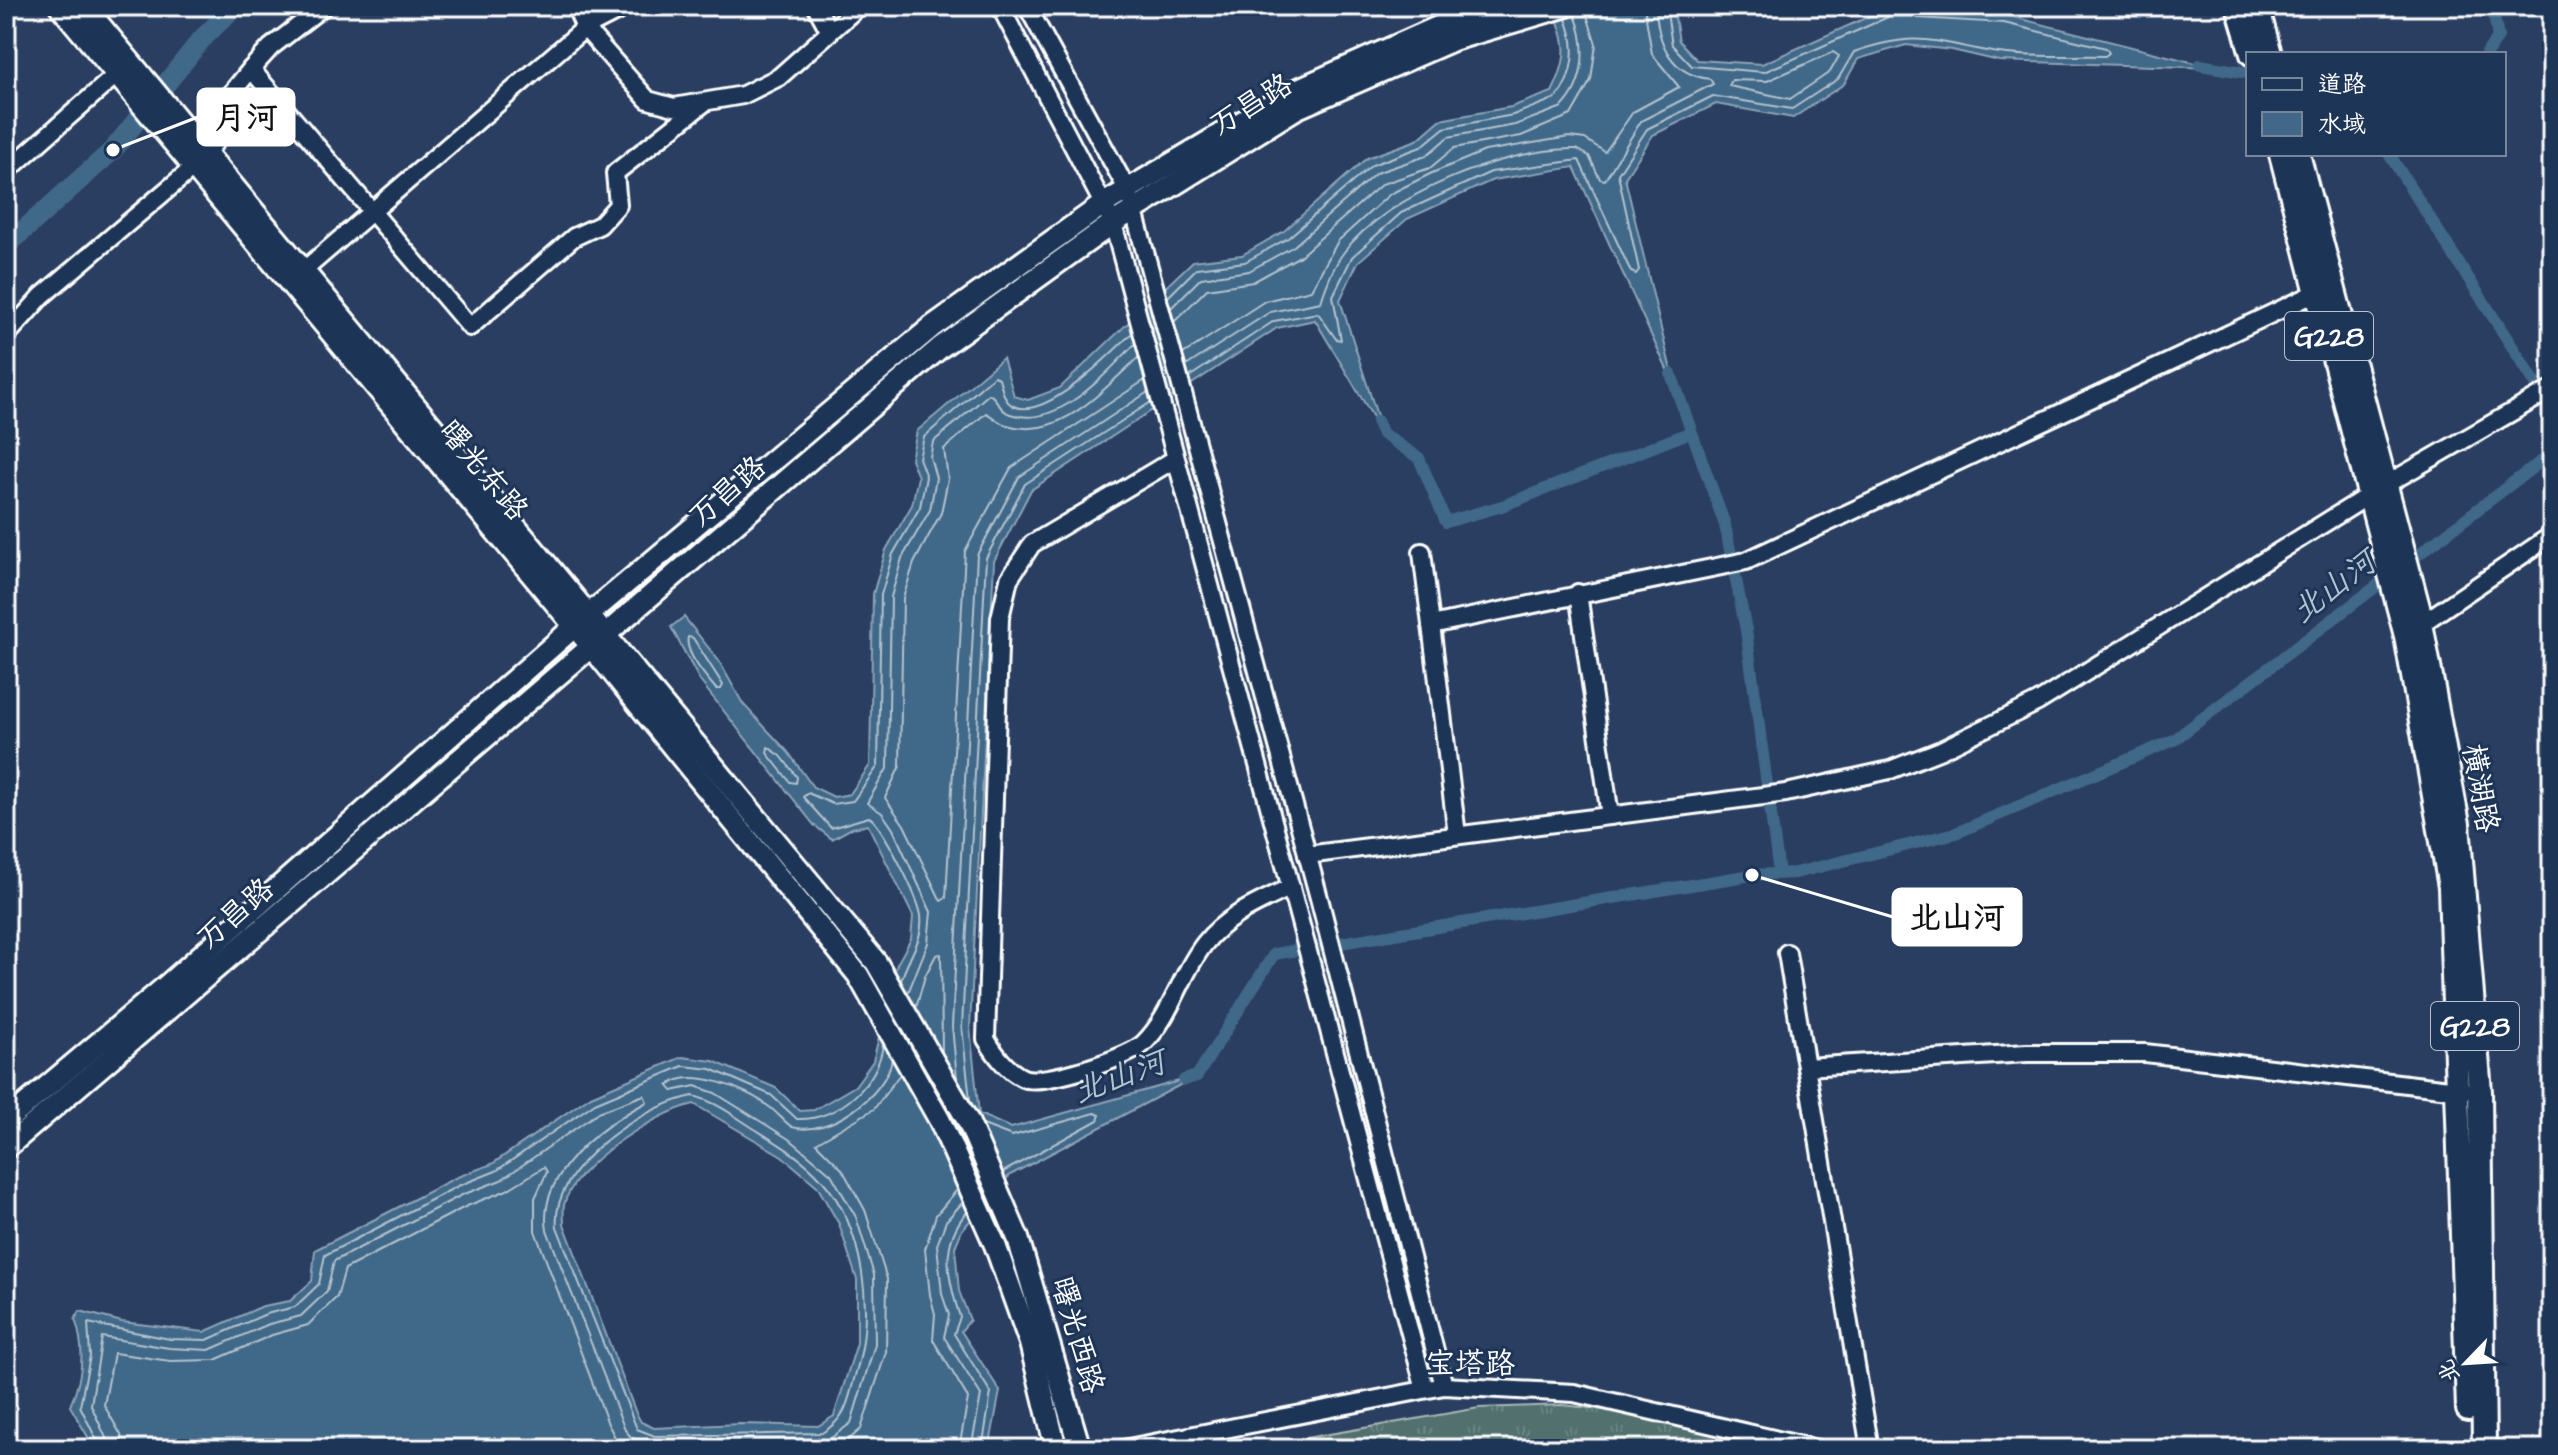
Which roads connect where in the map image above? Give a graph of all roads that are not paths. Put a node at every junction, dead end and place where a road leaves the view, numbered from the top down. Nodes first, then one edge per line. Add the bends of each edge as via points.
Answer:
1 (60, 6) edge
2 (84, 6) edge
3 (324, 6) edge
4 (575, 6) edge
5 (628, 6) edge
6 (816, 6) edge
7 (859, 6) edge
8 (1000, 6) edge
9 (1027, 6) edge
10 (1502, 6) edge
11 (1567, 6) edge
12 (2238, 6) edge
13 (2257, 6) edge
14 (585, 28) junction
15 (830, 32) junction
16 (2259, 45) edge
17 (251, 69) junction
18 (117, 74) junction
19 (137, 84) junction
20 (704, 103) junction
21 (2282, 156) edge
22 (2298, 156) edge
23 (200, 159) junction
24 (6, 172) edge
25 (1128, 191) junction
26 (1134, 211) junction
27 (372, 212) junction
28 (1109, 213) junction
29 (303, 271) junction
30 (2318, 292) junction
31 (6, 336) edge
32 (2552, 389) edge
33 (1175, 459) junction
34 (2379, 489) junction
35 (2385, 516) junction
36 (2552, 535) edge
37 (1422, 552) dead end
38 (1578, 593) junction
39 (582, 620) junction
40 (2415, 622) junction
41 (1431, 625) junction
42 (599, 640) junction
43 (1610, 816) junction
44 (1457, 835) junction
45 (1307, 855) junction
46 (1291, 887) junction
47 (1787, 953) dead end
48 (876, 962) joint
49 (858, 975) joint
50 (1806, 1067) junction
51 (2468, 1091) junction
52 (6, 1121) edge
53 (6, 1148) edge
54 (1444, 1386) junction
55 (1425, 1389) junction
56 (1056, 1449) edge
57 (1080, 1449) edge
58 (1123, 1449) edge
59 (1817, 1449) edge
60 (1870, 1449) edge
61 (2470, 1449) edge
62 (2484, 1449) edge

1 - 18 main road, 曙光东路
2 - 19 main road, 曙光东路
3 - 17 street
4 - 14 street
5 - 14 street
6 - 15 street
7 - 15 street
8 - 28 street
9 - 25 street
10 - 25 main road, 万昌路 via 1447,23 1292,92
11 - 26 main road, 万昌路 via 1453,40 1297,108
12 - 16 highway
13 - 16 highway
14 - 20 street via 648,100 674,107
14 - 27 street
15 - 20 street via 779,77 743,95
17 - 23 street via 225,101 221,135
17 - 27 street
18 - 19 main road, 曙光东路
18 - 24 street
19 - 23 main road, 曙光东路
20 - 27 street via 615,173 618,205 600,225 574,237 470,327
21 - 30 highway, 横湖路 / G228
22 - 34 highway, 横湖路 / G228
23 - 29 main road, 曙光东路
23 - 31 street via 42,296
23 - 39 main road, 曙光东路
25 - 26 street
25 - 28 main road, 万昌路
26 - 28 main road, 万昌路
26 - 45 street
27 - 29 street
28 - 33 street
28 - 39 main road, 万昌路 via 933,326
28 - 42 main road, 万昌路 via 941,347
29 - 39 main road, 曙光东路
30 - 34 highway, 横湖路 / G228
30 - 38 street via 1746,561
32 - 34 street
33 - 46 street
33 - 46 street via 1032,544 1009,579 1000,618 986,1039 998,1060 1024,1079 1046,1079 1110,1061 1143,1044 1204,944 1225,922
34 - 35 highway, 横湖路 / G228
34 - 43 street via 2038,702 1941,750 1890,770 1786,793
35 - 40 highway, 横湖路 / G228
35 - 40 highway, 横湖路 / G228
36 - 40 street
37 - 41 street
38 - 41 street
38 - 43 street
39 - 42 main road, 曙光东路
39 - 52 main road, 万昌路
40 - 51 highway, 横湖路 / G228 via 2458,824
41 - 44 street
42 - 48 main road, 曙光东路
42 - 49 main road, 曙光东路
42 - 53 main road, 万昌路
43 - 44 street
44 - 45 street
45 - 54 street
46 - 55 street
47 - 50 street
48 - 57 main road, 曙光西路 via 968,1121 1018,1238
49 - 56 main road, 曙光西路 via 940,1121 995,1245 1030,1343
50 - 51 street via 2027,1053 2145,1053
50 - 60 street
51 - 61 highway, 横湖路 / G228
51 - 62 highway, 横湖路 / G228
54 - 55 street, 宝塔路
54 - 59 street, 宝塔路 via 1574,1393
55 - 58 street, 宝塔路

